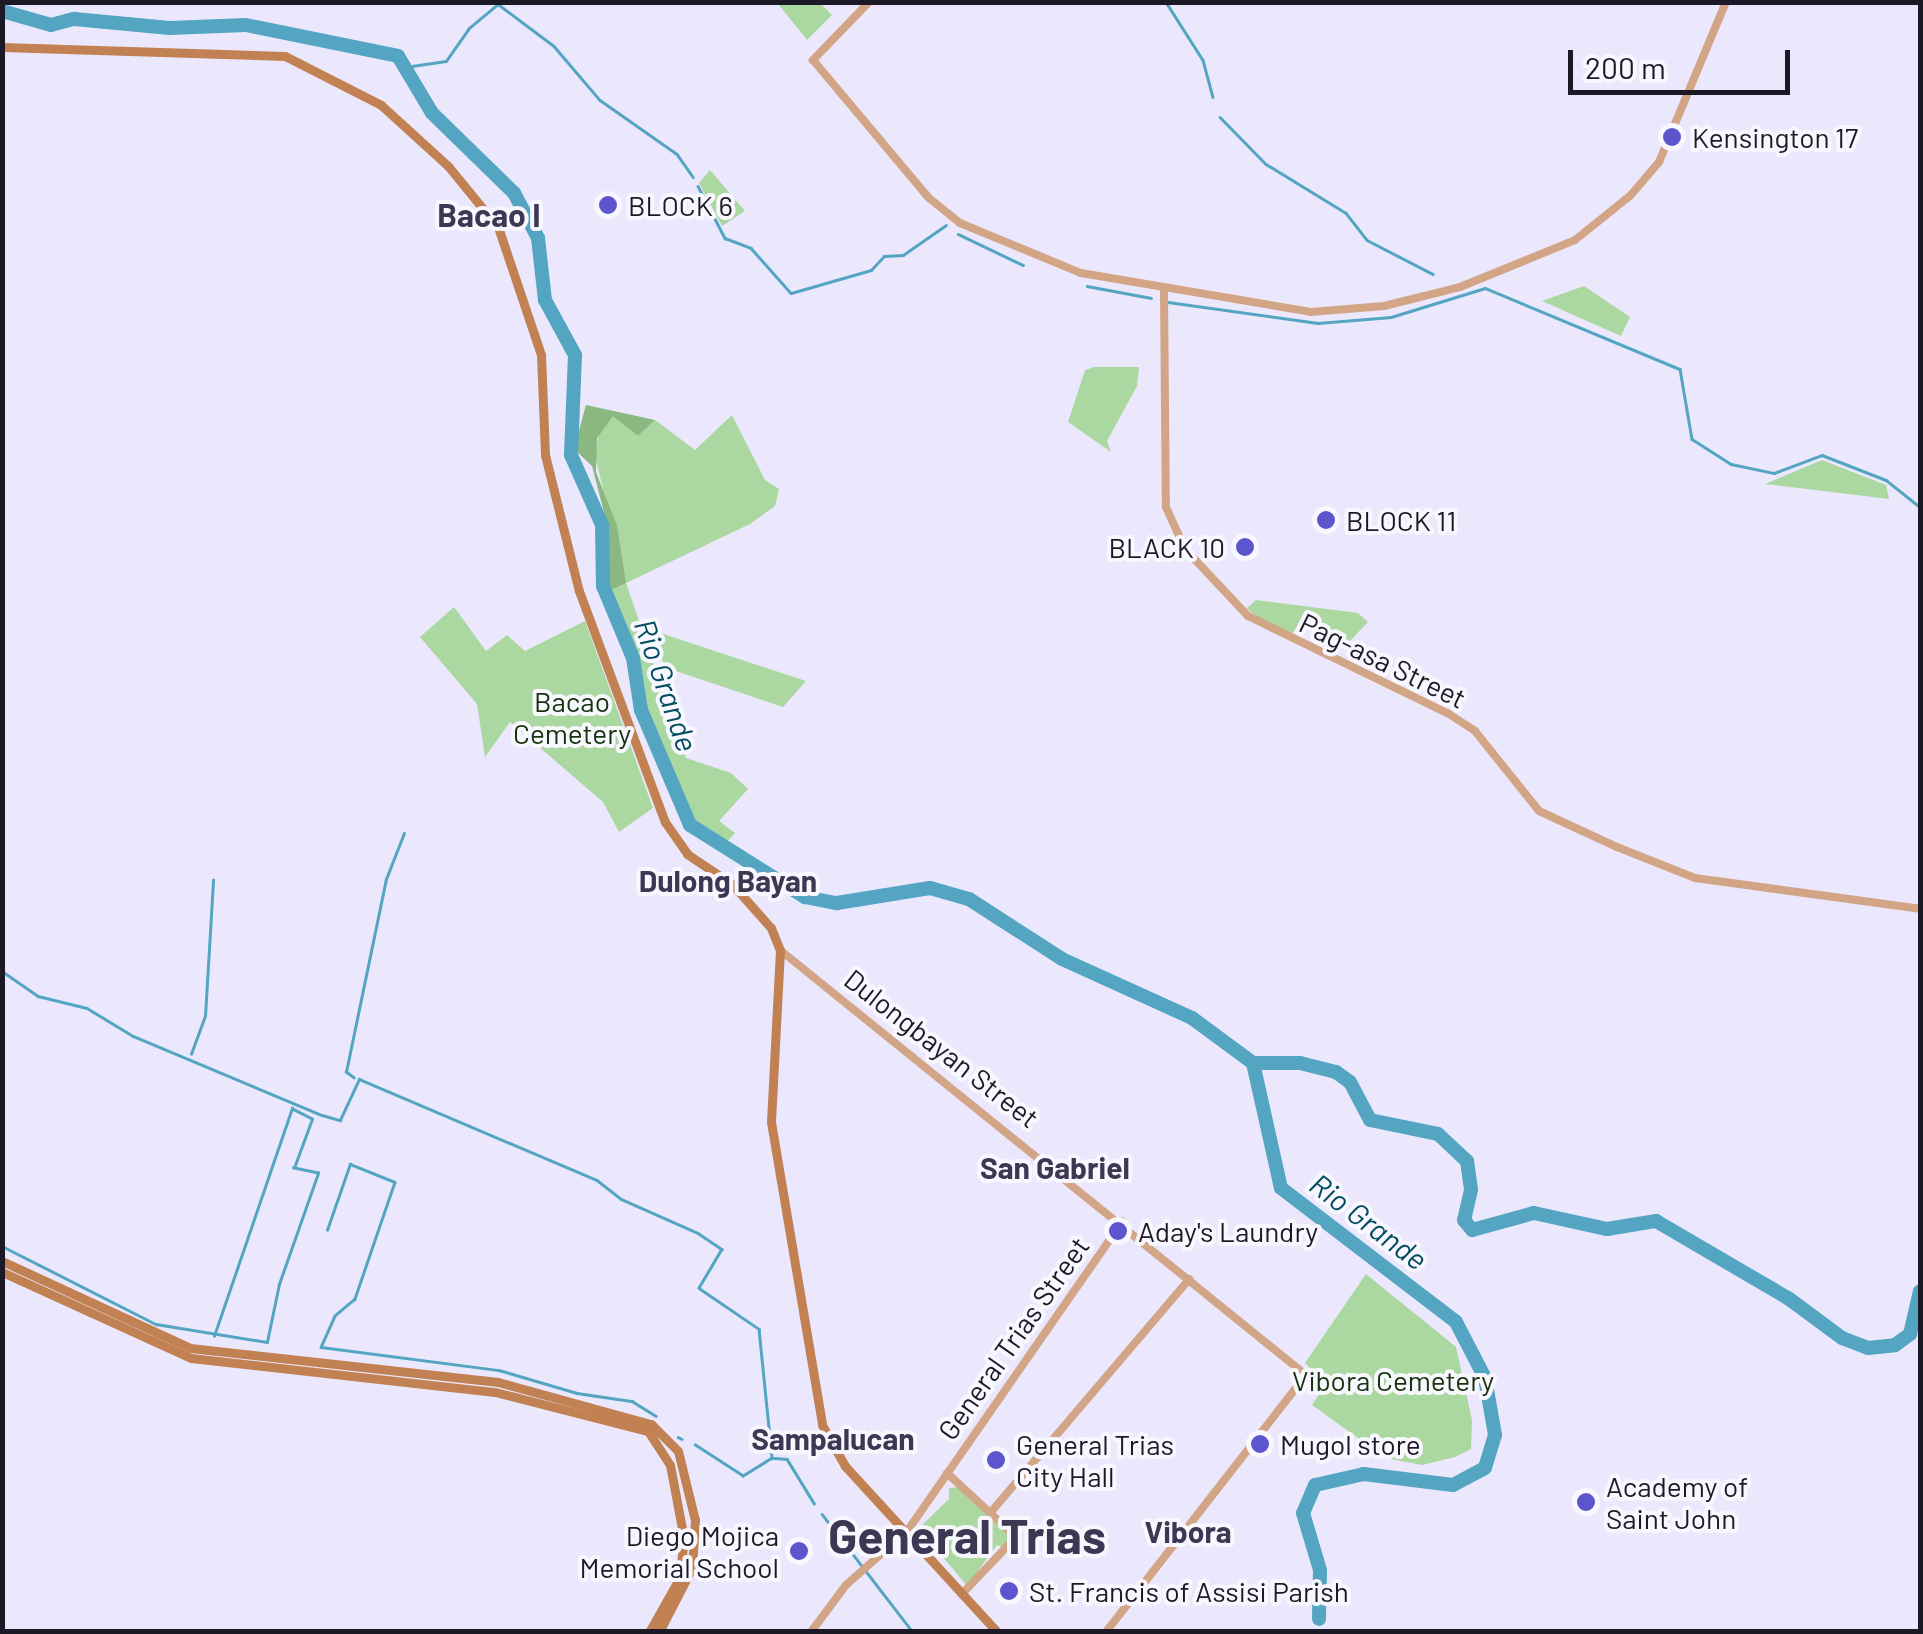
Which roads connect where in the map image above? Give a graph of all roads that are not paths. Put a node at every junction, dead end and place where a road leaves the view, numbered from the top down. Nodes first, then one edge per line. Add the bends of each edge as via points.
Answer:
1 (869, 2) edge
2 (1726, 2) edge
3 (2, 47) edge
4 (1164, 291) junction
5 (1920, 909) edge
6 (780, 950) junction
7 (1122, 1221) junction
8 (2, 1260) edge
9 (2, 1272) edge
10 (1189, 1280) junction
11 (947, 1473) junction
12 (991, 1512) junction
13 (908, 1530) junction
14 (962, 1594) junction
15 (1111, 1630) edge
16 (648, 1632) edge
17 (659, 1632) edge
18 (811, 1632) edge
19 (997, 1632) edge

1 - 4 street via 813,60 929,198 960,223 1050,264
2 - 4 street via 1659,162 1604,218 1544,257 1460,287 1349,310 1311,312
3 - 6 main road via 285,56 381,104 487,211 503,238 540,355 544,455 579,591 664,822 687,854 732,884
4 - 5 street, Pag-asa Street via 1166,507 1185,549 1248,616 1449,714 1474,731 1538,811 1582,832 1695,878
6 - 7 street, Dulongbayan Street
6 - 13 main road via 771,1122 822,1425 845,1466
7 - 10 street, Dulongbayan Street
7 - 11 street, General Trias Street
8 - 17 main road via 190,1348 498,1382 652,1424 678,1451 695,1520 692,1568
9 - 16 main road via 191,1358 496,1392 648,1431 670,1465 684,1539 679,1579
10 - 12 street
10 - 15 street, Dulongbayan Street via 1306,1375
11 - 12 street
11 - 13 street, General Trias Street
12 - 14 street via 1016,1541
13 - 14 main road
13 - 18 street, General Trias Street
14 - 19 main road

